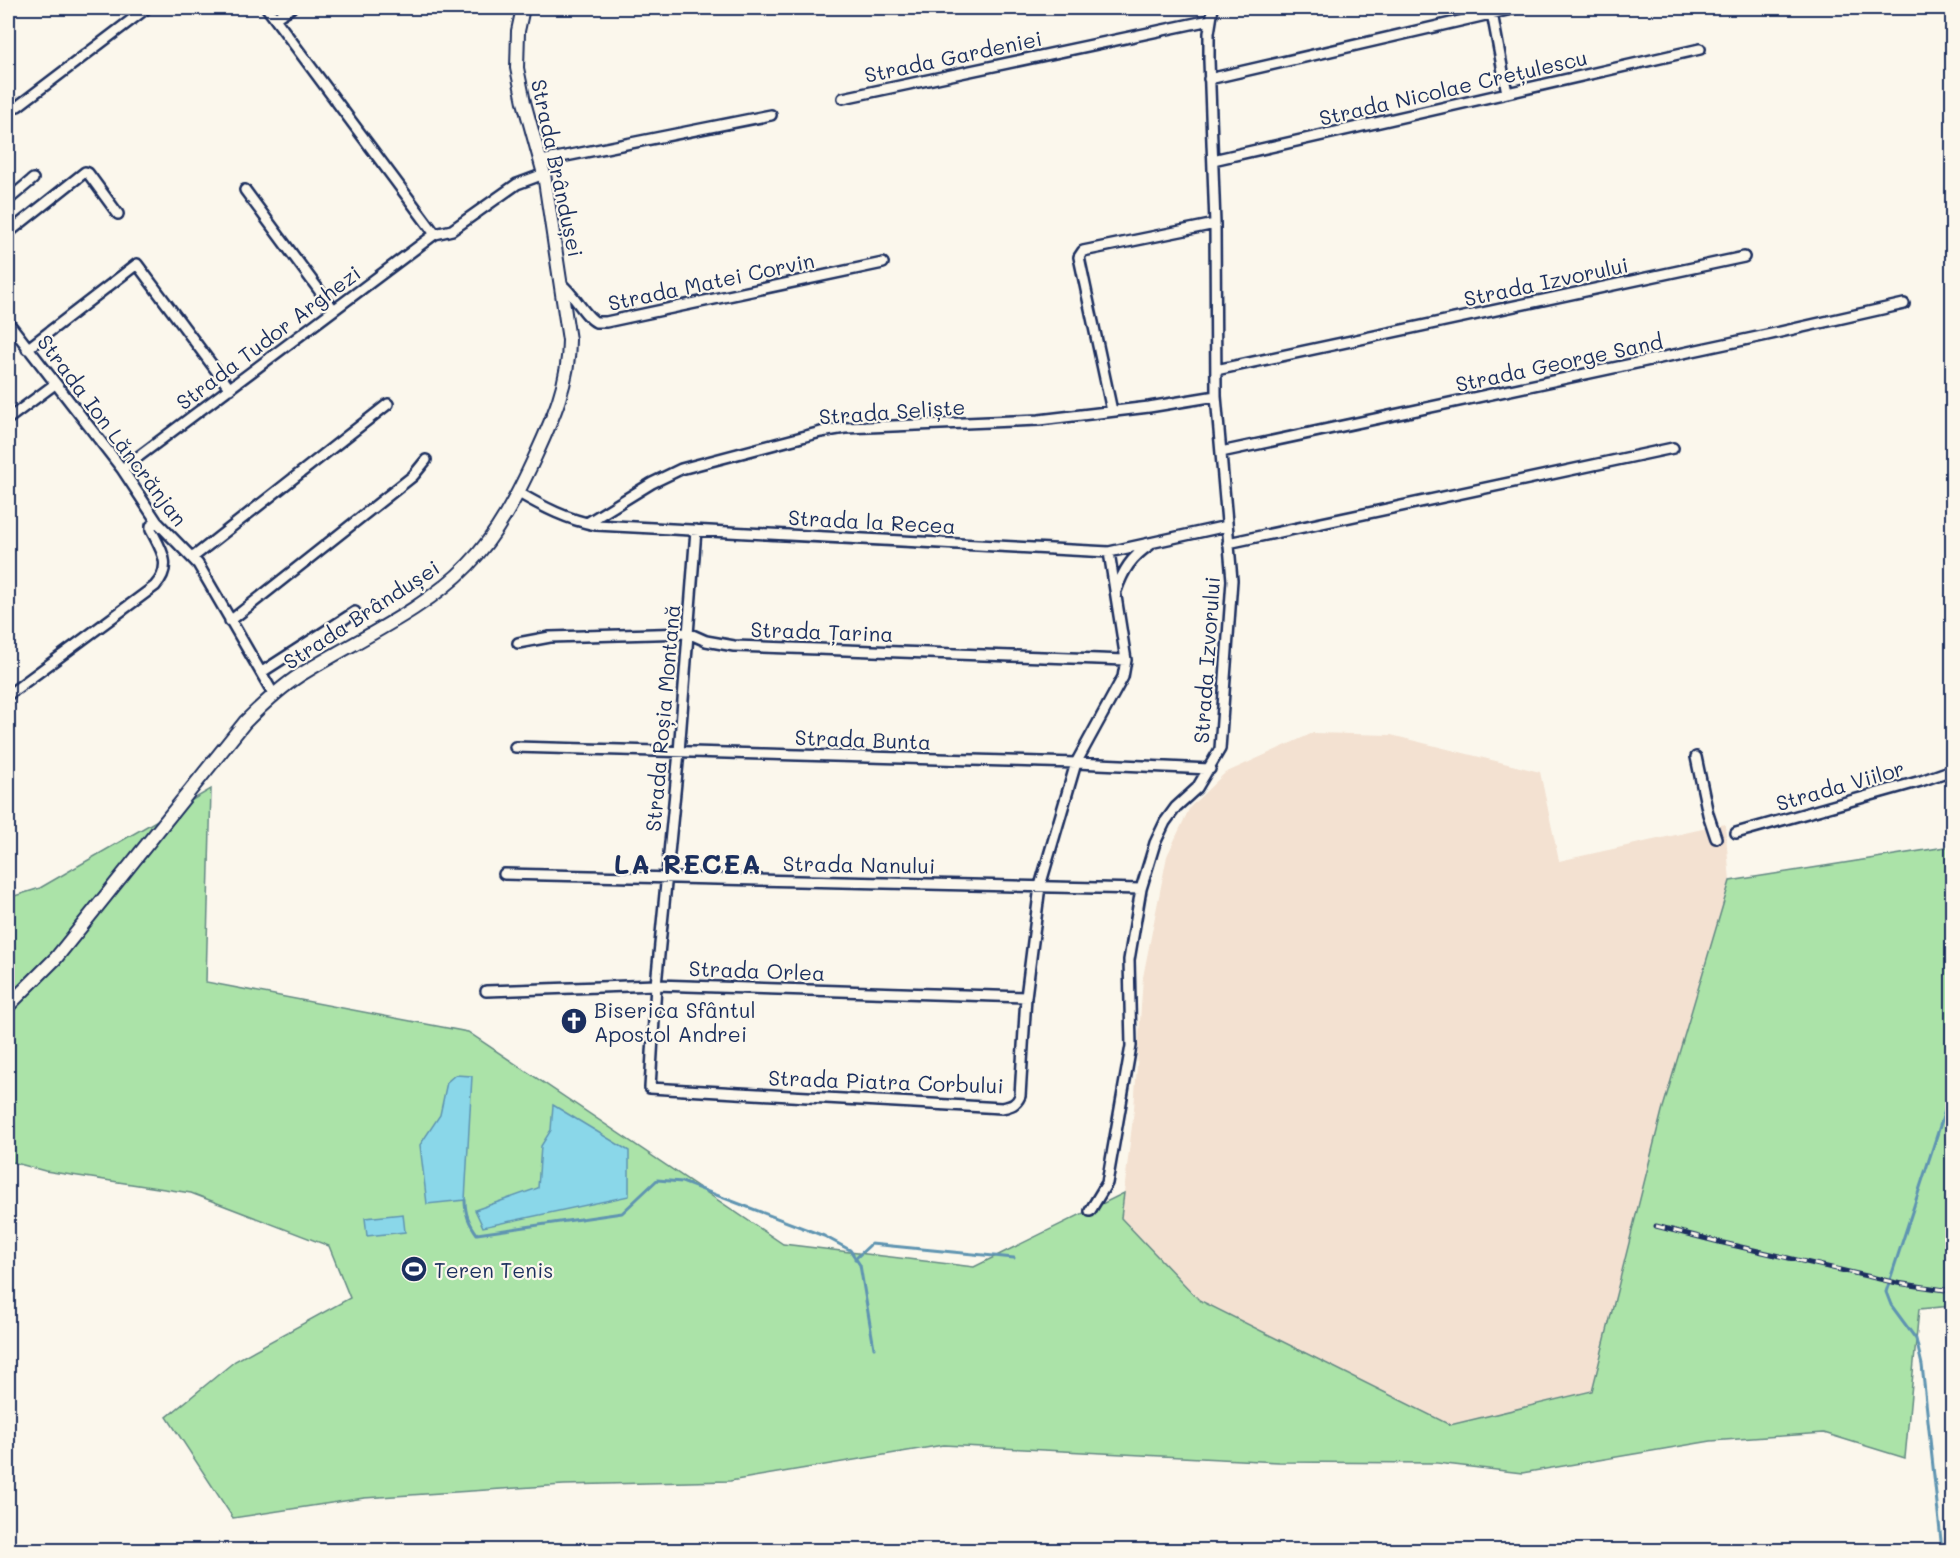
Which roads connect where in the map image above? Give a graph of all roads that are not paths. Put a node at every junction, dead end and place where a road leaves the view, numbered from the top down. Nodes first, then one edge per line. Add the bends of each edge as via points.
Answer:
1 (147, 8) edge
2 (267, 8) edge
3 (291, 8) edge
4 (523, 8) edge
5 (1214, 8) edge
6 (1516, 8) edge
7 (1492, 13) junction
8 (275, 18) junction
9 (1210, 20) junction
10 (1700, 49) dead end
11 (1209, 79) junction
12 (1507, 93) junction
13 (843, 98) dead end
14 (18, 106) dead end
15 (771, 115) dead end
16 (541, 160) junction
17 (1213, 160) junction
18 (544, 174) junction
19 (33, 179) dead end
20 (245, 190) dead end
21 (8, 200) edge
22 (118, 214) dead end
23 (1215, 224) junction
24 (8, 233) edge
25 (435, 234) junction
26 (1744, 257) dead end
27 (883, 263) dead end
28 (562, 285) junction
29 (1904, 304) dead end
30 (333, 309) junction
31 (8, 322) edge
32 (16, 334) junction
33 (8, 340) edge
34 (27, 349) junction
35 (1216, 370) junction
36 (55, 384) junction
37 (230, 389) junction
38 (1216, 396) junction
39 (388, 404) dead end
40 (1113, 411) junction
41 (8, 419) edge
42 (1672, 448) dead end
43 (1221, 453) junction
44 (426, 460) dead end
45 (122, 469) junction
46 (519, 493) junction
47 (157, 522) junction
48 (587, 523) junction
49 (1227, 526) junction
50 (696, 530) junction
51 (1156, 542) junction
52 (1228, 543) junction
53 (1109, 552) junction
54 (192, 558) junction
55 (1116, 593) junction
56 (355, 612) dead end
57 (230, 621) junction
58 (688, 633) junction
59 (518, 643) dead end
60 (1126, 660) junction
61 (263, 675) junction
62 (276, 694) junction
63 (8, 695) edge
64 (515, 747) dead end
65 (679, 752) junction
66 (1696, 757) dead end
67 (1076, 763) junction
68 (1210, 769) junction
69 (1953, 770) edge
70 (1736, 833) dead end
71 (1716, 838) dead end
72 (504, 874) dead end
73 (667, 877) junction
74 (1040, 886) junction
75 (1141, 889) junction
76 (656, 985) junction
77 (486, 991) dead end
78 (1026, 997) junction
79 (8, 1006) edge
80 (650, 1088) joint
81 (1090, 1211) dead end

1 - 14 street
2 - 8 street
3 - 8 street
4 - 16 main road, Strada Brândușei via 517,68
5 - 9 street, Strada Izvorului
6 - 7 street
7 - 11 street
7 - 12 street
8 - 25 street
9 - 11 street, Strada Izvorului
9 - 13 street, Strada Gardeniei
10 - 12 street, Strada Nicolae Crețulescu
11 - 17 street, Strada Izvorului
12 - 17 street, Strada Nicolae Crețulescu
15 - 16 street
16 - 18 main road, Strada Brândușei
17 - 23 street, Strada Izvorului
18 - 25 street, Strada Tudor Arghezi via 517,184 452,230
18 - 28 main road, Strada Brândușei
19 - 21 street
20 - 30 street
22 - 24 street via 85,172
23 - 35 street, Strada Izvorului
23 - 40 street via 1083,251 1079,257
25 - 30 street, Strada Tudor Arghezi
26 - 35 street, Strada Izvorului
27 - 28 street, Strada Matei Corvin via 606,322 589,317
28 - 46 main road, Strada Brândușei via 569,340 567,376
29 - 43 street, Strada George Sand
30 - 37 street, Strada Tudor Arghezi
31 - 32 street, Strada Ion Lăncrănjan
32 - 33 street
32 - 34 street, Strada Ion Lăncrănjan
34 - 36 street, Strada Ion Lăncrănjan
34 - 37 street via 137,264
35 - 38 street, Strada Izvorului
36 - 41 street
36 - 45 street, Strada Ion Lăncrănjan
37 - 45 street, Strada Tudor Arghezi
38 - 40 street, Strada Seliște
38 - 43 street, Strada Izvorului
39 - 54 street
40 - 48 street, Strada Seliște via 1039,420 821,432 681,469
42 - 52 street
43 - 49 street, Strada Izvorului
44 - 57 street via 413,476
45 - 47 street, Strada Ion Lăncrănjan
46 - 48 street, Strada la Recea
46 - 62 main road, Strada Brândușei via 487,545 467,567 417,606 298,676
47 - 54 street, Strada Ion Lăncrănjan
47 - 63 street via 151,530 164,554 163,577
48 - 50 street, Strada la Recea
49 - 51 street, Strada la Recea
49 - 52 street, Strada Izvorului
50 - 53 street, Strada la Recea
50 - 58 street, Strada Roșia Montană
51 - 53 street, Strada la Recea
51 - 55 street via 1130,562
52 - 68 street, Strada Izvorului via 1232,580 1220,749
53 - 55 street, Strada Piatra Corbului
54 - 57 street, Strada Ion Lăncrănjan via 206,574
55 - 60 street, Strada Piatra Corbului
56 - 61 street
57 - 61 street, Strada Ion Lăncrănjan
58 - 59 street, Strada Țarina via 550,637
58 - 60 street, Strada Țarina via 734,646
58 - 65 street, Strada Roșia Montană
60 - 67 street, Strada Piatra Corbului via 1123,676
61 - 62 street, Strada Ion Lăncrănjan
62 - 79 main road, Strada Brândușei via 245,722 56,958
64 - 65 street, Strada Bunta
65 - 67 street, Strada Bunta
65 - 73 street, Strada Roșia Montană
66 - 71 street
67 - 68 street, Strada Bunta
67 - 74 street, Strada Piatra Corbului
68 - 75 street, Strada Izvorului via 1165,822
69 - 70 street, Strada Viilor
72 - 73 street, Strada Nanului
73 - 74 street, Strada Nanului
73 - 76 street, Strada Roșia Montană
74 - 75 street, Strada Nanului
74 - 78 street, Strada Piatra Corbului
75 - 81 street, Strada Izvorului via 1129,960 1131,1046 1107,1184
76 - 77 street, Strada Orlea
76 - 78 street, Strada Orlea
76 - 80 street, Strada Roșia Montană
78 - 80 street, Strada Piatra Corbului via 1020,1096 1012,1106

